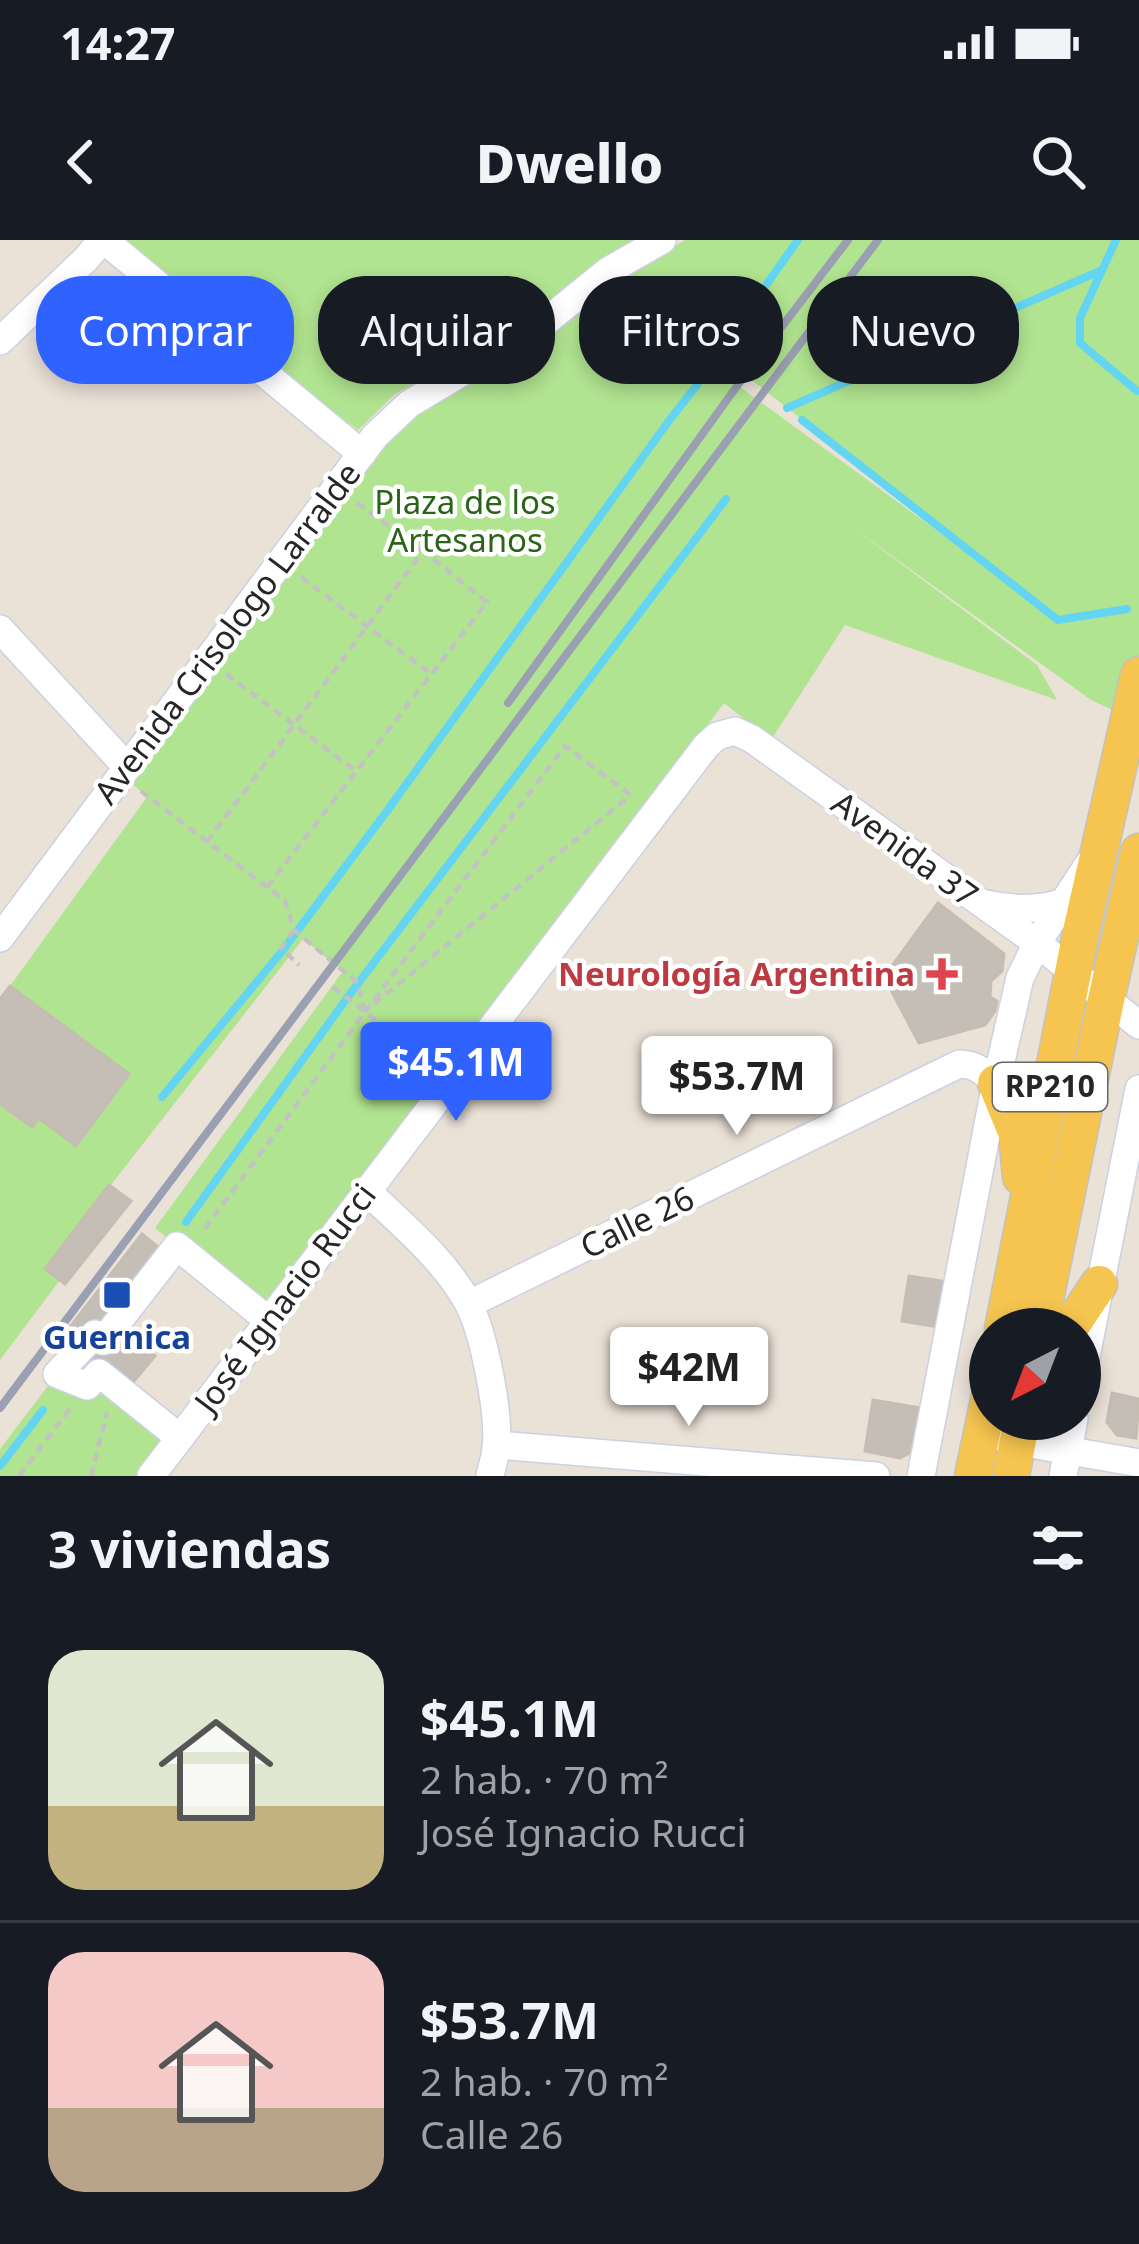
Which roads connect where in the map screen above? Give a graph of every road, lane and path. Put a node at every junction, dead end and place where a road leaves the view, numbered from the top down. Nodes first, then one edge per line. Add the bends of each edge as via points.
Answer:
1 (103, 240) edge
2 (662, 240) edge
3 (0, 341) edge
4 (362, 454) junction
5 (356, 502) dead end
6 (422, 551) junction
7 (300, 576) dead end
8 (367, 626) junction
9 (0, 629) edge
10 (226, 674) dead end
11 (431, 674) junction
12 (1139, 675) edge
13 (294, 725) junction
14 (735, 731) joint
15 (356, 771) junction
16 (133, 777) junction
17 (632, 795) junction
18 (639, 801) dead end
19 (207, 842) junction
20 (1100, 846) junction
21 (1139, 852) edge
22 (267, 887) junction
23 (980, 902) junction
24 (1064, 902) junction
25 (294, 930) junction
26 (2, 931) edge
27 (1037, 943) junction
28 (299, 965) dead end
29 (1073, 970) junction
30 (333, 987) dead end
31 (1106, 1000) junction
32 (365, 1012) junction
33 (1139, 1025) edge
34 (452, 1078) junction
35 (996, 1083) junction
36 (1139, 1088) edge
37 (366, 1190) junction
38 (1023, 1230) junction
39 (187, 1253) junction
40 (1099, 1284) junction
41 (469, 1304) junction
42 (1007, 1308) edge
43 (1044, 1308) edge
44 (1083, 1308) edge
45 (1095, 1308) edge
46 (269, 1321) junction
47 (101, 1386) junction
48 (180, 1438) junction
49 (981, 1440) edge
50 (497, 1445) junction
51 (1017, 1446) edge
52 (1139, 1463) edge
53 (1066, 1464) edge
54 (19, 1476) edge
55 (91, 1476) edge
56 (151, 1476) edge
57 (490, 1476) edge
58 (876, 1476) edge
59 (921, 1476) edge
60 (974, 1476) edge

1 - 3 street
1 - 4 street
2 - 4 street, Avenida Crisologo Larralde via 409,404
4 - 16 street, Avenida Crisologo Larralde
5 - 6 path
6 - 8 path
6 - 11 path via 487,602
7 - 8 path
8 - 11 path
8 - 13 path
9 - 16 street
10 - 13 path
11 - 15 path
12 - 20 main road, RP210
13 - 15 path
13 - 19 path
14 - 23 street, Avenida 37
14 - 34 street, José Ignacio Rucci via 706,746
15 - 22 path
16 - 19 path
16 - 26 street, Avenida Crisologo Larralde
17 - 18 path
17 - 32 path
17 - 32 path via 566,746
19 - 22 path
20 - 24 street
20 - 29 main road, RP210
21 - 31 main road, RP210
22 - 25 path via 285,901
23 - 24 street via 1027,909
23 - 27 street, Avenida 37
24 - 27 street
25 - 28 path via 281,949
25 - 32 path via 358,983
27 - 29 street, Avenida 37
27 - 35 street via 1020,978
29 - 31 street, Avenida 37
29 - 38 main road, RP210
30 - 32 path
31 - 33 street, Avenida 37
31 - 43 main road, RP210
32 - 34 path
32 - 39 path
34 - 37 street, José Ignacio Rucci
35 - 38 main road via 1017,1133
35 - 41 street, Calle 26 via 959,1064
35 - 59 street
36 - 40 street
37 - 41 street
37 - 46 street, José Ignacio Rucci
38 - 42 main road, RP210
39 - 46 street
39 - 47 street via 177,1246 104,1341 95,1334 57,1374
40 - 44 main road
40 - 45 street
41 - 50 street
46 - 48 street, José Ignacio Rucci
47 - 48 street
47 - 54 path
47 - 55 path
48 - 56 street, José Ignacio Rucci
49 - 60 main road
50 - 57 street
50 - 58 street
51 - 53 street
52 - 53 street

